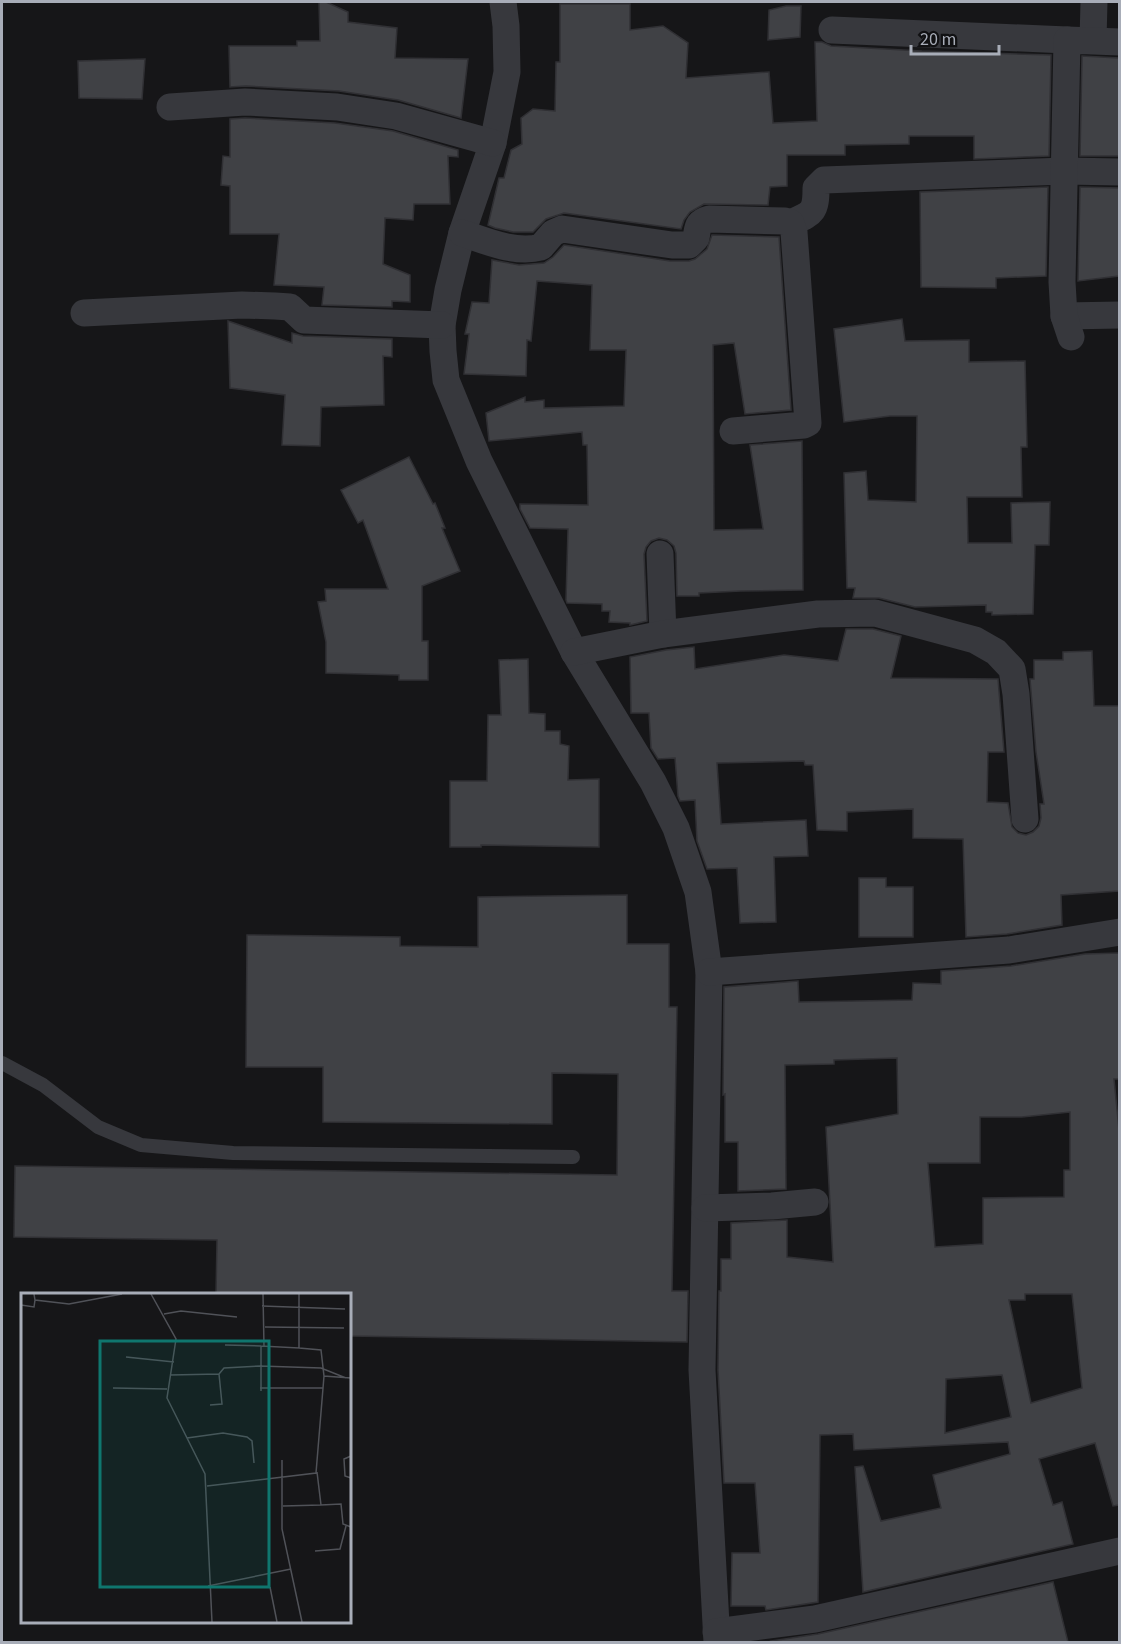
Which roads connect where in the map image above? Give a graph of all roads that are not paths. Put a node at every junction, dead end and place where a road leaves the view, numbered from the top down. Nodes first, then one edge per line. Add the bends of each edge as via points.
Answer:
1 (503, 2) edge
2 (1094, 2) edge
3 (832, 30) dead end
4 (1080, 40) junction
5 (1119, 42) edge
6 (170, 107) dead end
7 (493, 143) junction
8 (1065, 171) junction
9 (1119, 172) edge
10 (790, 223) junction
11 (462, 233) junction
12 (84, 313) dead end
13 (1119, 315) edge
14 (442, 325) junction
15 (733, 431) dead end
16 (660, 554) dead end
17 (663, 634) junction
18 (574, 652) junction
19 (1025, 819) dead end
20 (1119, 932) edge
21 (709, 972) junction
22 (2, 1063) edge
23 (573, 1157) dead end
24 (815, 1202) dead end
25 (705, 1208) junction
26 (1119, 1551) edge
27 (716, 1637) edge

1 - 7 street via 507,72
2 - 4 street
3 - 4 street
4 - 5 street
4 - 8 street
6 - 7 street via 245,102 337,107 396,116
7 - 11 street
8 - 9 street
8 - 10 street via 824,180 816,188 812,212
8 - 13 street via 1062,282 1068,326
10 - 11 street via 709,219 697,226 696,238 689,245 562,230 553,233 541,247 525,249
10 - 15 street via 794,232 808,423
11 - 14 street
12 - 14 street via 275,306 290,307 304,320
14 - 18 street via 446,380 475,451
16 - 17 street
17 - 18 street
17 - 19 street via 818,614 875,613 975,640 996,652 1012,669
18 - 21 street via 676,828 698,892
20 - 21 street via 1009,950
21 - 25 street
22 - 23 lane via 43,1085 98,1127 141,1145 233,1153
24 - 25 street
25 - 27 street via 702,1370
26 - 27 street via 815,1619

